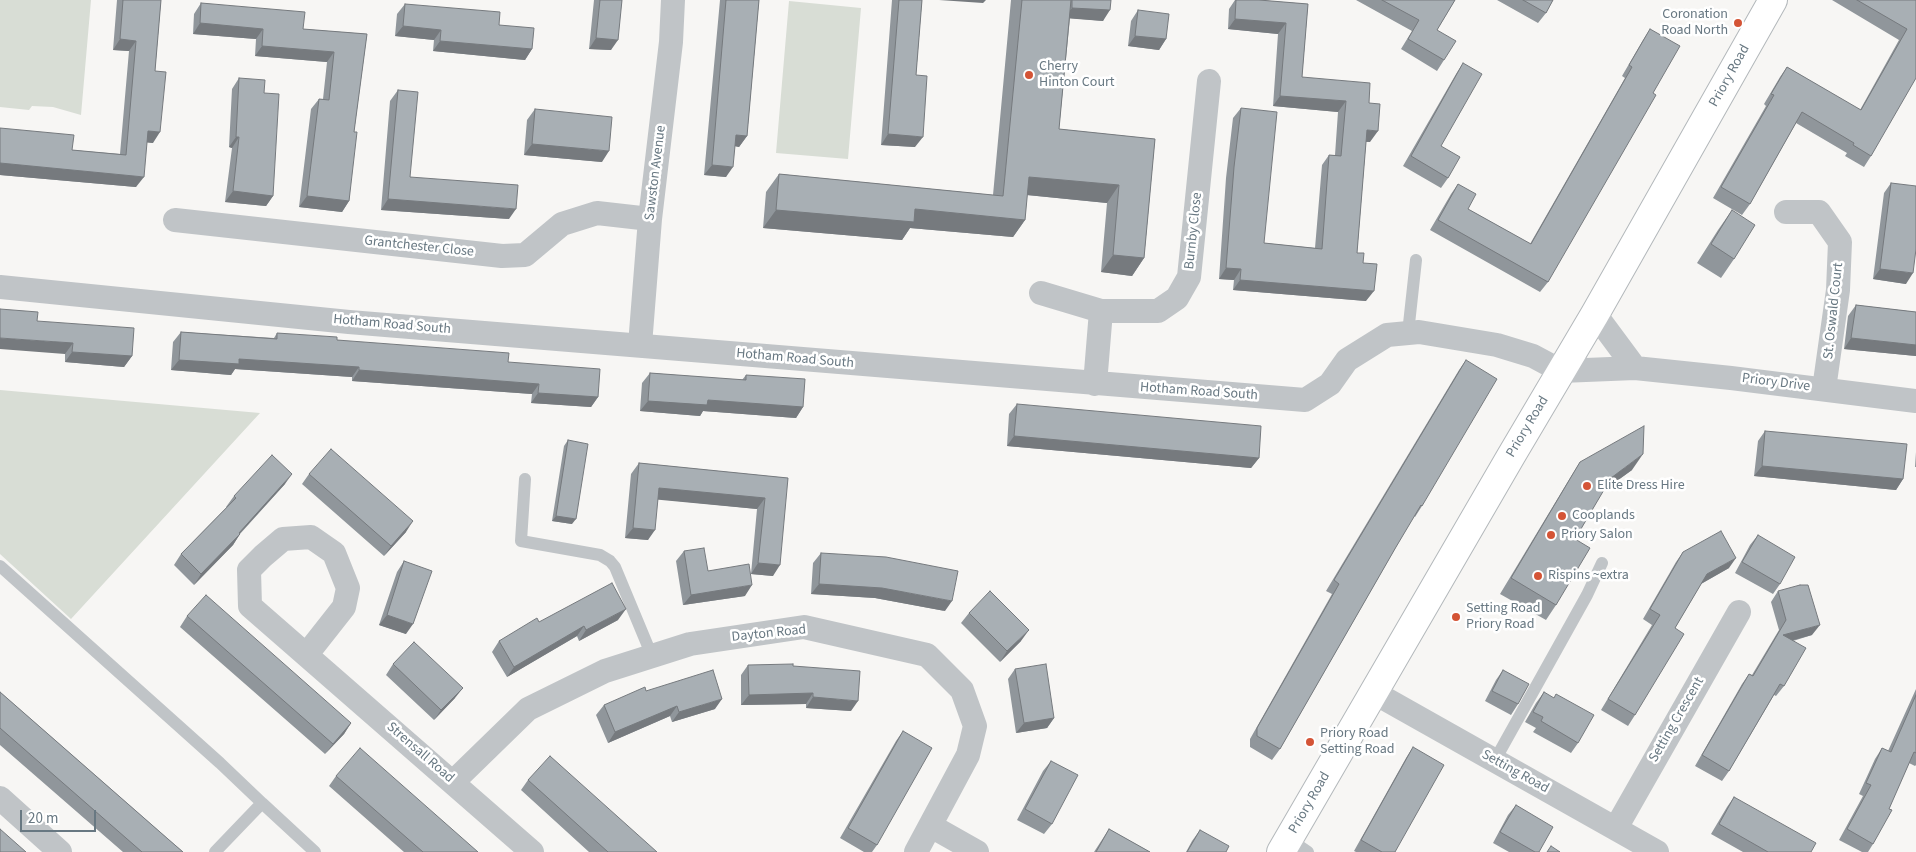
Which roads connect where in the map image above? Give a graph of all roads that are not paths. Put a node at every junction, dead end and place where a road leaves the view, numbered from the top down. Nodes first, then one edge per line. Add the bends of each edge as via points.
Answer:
1 (673, 0) edge
2 (1772, 0) edge
3 (1209, 81) dead end
4 (1786, 212) dead end
5 (650, 218) junction
6 (176, 220) dead end
7 (1416, 260) dead end
8 (0, 287) edge
9 (1041, 293) dead end
10 (1101, 310) junction
11 (1595, 314) junction
12 (1408, 332) junction
13 (640, 346) junction
14 (1635, 368) junction
15 (1561, 371) junction
16 (1095, 384) junction
17 (1824, 389) junction
18 (1916, 401) edge
19 (525, 479) dead end
20 (1602, 563) dead end
21 (0, 566) edge
22 (1739, 612) dead end
23 (307, 654) junction
24 (652, 656) junction
25 (1373, 692) junction
26 (1494, 760) junction
27 (453, 782) junction
28 (0, 798) edge
29 (262, 804) junction
30 (931, 826) junction
31 (1616, 828) junction
32 (1293, 848) edge
33 (60, 852) edge
34 (216, 852) edge
35 (315, 852) edge
36 (532, 852) edge
37 (916, 852) edge
38 (977, 852) edge
39 (1657, 852) edge

1 - 5 street, Sawston Avenue
2 - 11 street, Priory Road
3 - 10 street, Burnby Close via 1189,277 1177,298 1158,311
4 - 17 street, St. Oswald Court via 1819,212 1840,242 1838,290
5 - 6 street, Grantchester Close via 597,213 562,224 525,255 502,256
5 - 13 street, Sawston Avenue
7 - 12 lane
8 - 13 street, Hotham Road South via 349,322
9 - 10 street, Burnby Close
10 - 16 street
11 - 14 street
11 - 15 street, Priory Road
12 - 15 street, Hotham Road South via 1497,345 1533,356
12 - 16 street, Hotham Road South via 1387,335 1347,360 1330,384 1305,400
13 - 16 street, Hotham Road South
14 - 15 street, Priory Drive
14 - 17 street, Priory Drive
15 - 25 street, Priory Road
17 - 18 street, Priory Drive
19 - 24 lane via 521,540 600,555 610,561
20 - 26 lane
21 - 29 lane
22 - 31 street, Setting Crescent
23 - 23 street, Strensall Road via 250,606 250,570 283,539 311,537 334,553 348,588 344,607
23 - 27 street, Strensall Road
24 - 27 street, Dayton Road via 605,671 528,709
24 - 30 street, Dayton Road via 690,644 804,627 927,655 962,690 975,726 968,755
25 - 26 street, Setting Road
25 - 32 street, Priory Road
26 - 31 street, Setting Road
27 - 36 street, Strensall Road
28 - 33 street
29 - 34 lane
29 - 35 lane
30 - 37 street, Dayton Road
30 - 38 street
31 - 39 street, Setting Road

